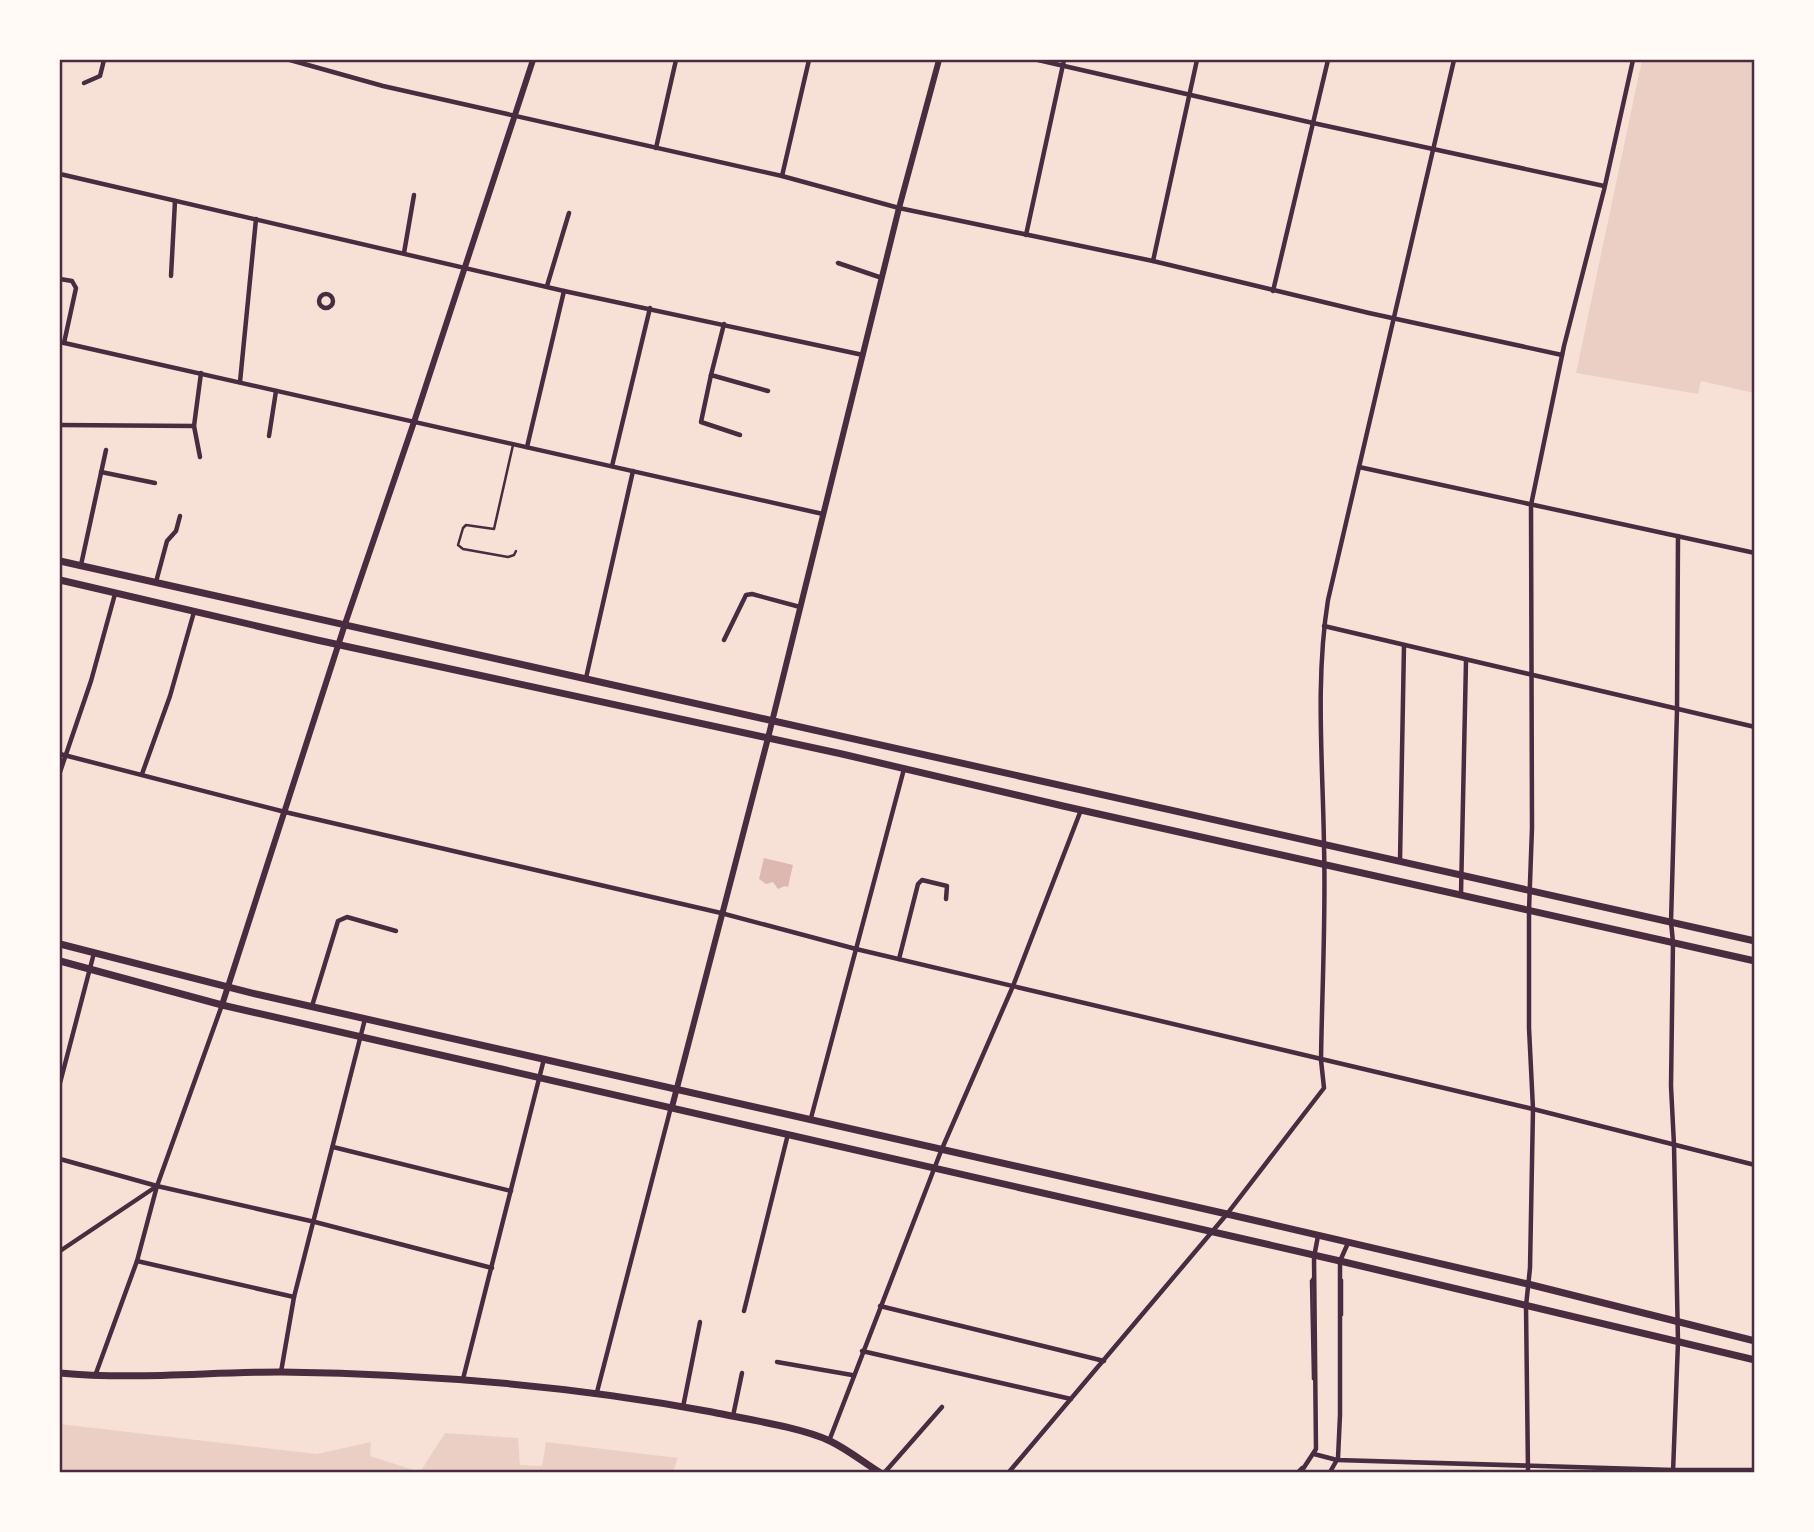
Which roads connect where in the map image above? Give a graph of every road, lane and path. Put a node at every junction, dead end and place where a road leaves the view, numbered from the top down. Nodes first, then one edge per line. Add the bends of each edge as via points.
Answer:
1 (104, 60) edge
2 (290, 60) edge
3 (533, 60) edge
4 (676, 60) edge
5 (808, 60) edge
6 (939, 60) edge
7 (1038, 60) edge
8 (1196, 60) edge
9 (1328, 60) edge
10 (1454, 60) edge
11 (1633, 60) edge
12 (1064, 63) edge
13 (84, 83) dead end
14 (1189, 94) junction
15 (514, 115) junction
16 (1313, 123) junction
17 (656, 148) junction
18 (1434, 148) junction
19 (60, 174) edge
20 (782, 176) junction
21 (1604, 187) junction
22 (414, 195) dead end
23 (175, 201) junction
24 (899, 208) junction
25 (569, 214) dead end
26 (256, 219) junction
27 (1026, 235) junction
28 (404, 253) junction
29 (1153, 261) junction
30 (838, 263) dead end
31 (465, 268) junction
32 (171, 276) dead end
33 (882, 278) junction
34 (60, 279) edge
35 (547, 286) junction
36 (564, 291) junction
37 (1273, 291) junction
38 (650, 308) junction
39 (1395, 318) junction
40 (724, 324) junction
41 (62, 342) edge
42 (863, 355) junction
43 (1562, 355) junction
44 (201, 373) junction
45 (711, 375) junction
46 (240, 382) junction
47 (276, 391) junction
48 (768, 391) dead end
49 (414, 422) junction
50 (60, 425) edge
51 (194, 426) junction
52 (740, 435) dead end
53 (269, 436) dead end
54 (513, 445) junction
55 (527, 447) junction
56 (106, 450) dead end
57 (200, 457) dead end
58 (612, 466) junction
59 (1359, 467) junction
60 (633, 471) junction
61 (101, 472) junction
62 (155, 483) dead end
63 (1531, 505) junction
64 (824, 514) junction
65 (180, 516) dead end
66 (1678, 536) junction
67 (516, 551) dead end
68 (1755, 553) edge
69 (60, 561) edge
70 (81, 565) junction
71 (60, 580) edge
72 (156, 582) junction
73 (115, 594) junction
74 (800, 607) junction
75 (194, 612) junction
76 (345, 624) junction
77 (1324, 626) junction
78 (724, 640) dead end
79 (340, 645) junction
80 (1404, 645) junction
81 (1466, 661) junction
82 (1531, 675) junction
83 (586, 679) junction
84 (1677, 710) junction
85 (771, 722) junction
86 (1755, 727) edge
87 (768, 738) junction
88 (62, 755) edge
89 (904, 769) junction
90 (60, 772) edge
91 (142, 774) junction
92 (1081, 810) junction
93 (285, 812) junction
94 (1324, 845) junction
95 (1400, 861) junction
96 (1325, 864) junction
97 (1460, 874) junction
98 (1530, 890) junction
99 (1461, 894) junction
100 (946, 898) dead end
101 (1529, 910) junction
102 (721, 913) junction
103 (1671, 922) junction
104 (396, 930) dead end
105 (1755, 941) edge
106 (1673, 942) junction
107 (60, 944) edge
108 (856, 949) junction
109 (94, 953) junction
110 (899, 959) junction
111 (60, 961) edge
112 (1755, 961) edge
113 (90, 969) junction
114 (1013, 986) junction
115 (227, 987) junction
116 (222, 1005) junction
117 (311, 1007) junction
118 (365, 1019) junction
119 (360, 1035) junction
120 (544, 1059) junction
121 (1321, 1060) junction
122 (540, 1077) junction
123 (60, 1083) edge
124 (677, 1089) junction
125 (672, 1107) junction
126 (1533, 1109) junction
127 (811, 1118) junction
128 (788, 1134) junction
129 (1674, 1145) junction
130 (333, 1147) junction
131 (941, 1151) junction
132 (60, 1159) edge
133 (1755, 1165) edge
134 (934, 1168) junction
135 (158, 1185) junction
136 (511, 1191) junction
137 (1227, 1214) junction
138 (315, 1222) junction
139 (1210, 1232) junction
140 (1318, 1236) junction
141 (1348, 1243) junction
142 (60, 1251) edge
143 (1314, 1256) junction
144 (137, 1261) junction
145 (1340, 1261) junction
146 (492, 1268) junction
147 (1528, 1284) junction
148 (294, 1297) junction
149 (880, 1306) junction
150 (1526, 1306) junction
151 (744, 1311) dead end
152 (700, 1322) dead end
153 (1677, 1322) junction
154 (1755, 1341) edge
155 (1678, 1342) junction
156 (862, 1352) junction
157 (1755, 1360) edge
158 (1104, 1361) junction
159 (777, 1362) dead end
160 (281, 1372) junction
161 (60, 1373) edge
162 (742, 1373) dead end
163 (852, 1375) junction
164 (95, 1376) junction
165 (463, 1379) junction
166 (597, 1392) junction
167 (1071, 1399) junction
168 (683, 1407) junction
169 (942, 1407) dead end
170 (733, 1416) junction
171 (829, 1441) junction
172 (1314, 1454) junction
173 (1338, 1459) junction
174 (1528, 1470) edge
175 (1755, 1470) edge
176 (1332, 1471) edge
177 (1673, 1471) edge
178 (878, 1472) edge
179 (886, 1472) edge
180 (1009, 1472) edge
181 (1299, 1472) edge

1 - 13 street via 100,76
2 - 15 street
3 - 15 street
4 - 17 street
5 - 20 street
6 - 24 street
7 - 12 street
8 - 14 street
9 - 16 street
10 - 18 street
11 - 21 street
12 - 14 street
12 - 27 street
14 - 16 street
14 - 29 street
15 - 17 street
15 - 31 street
16 - 18 street
16 - 37 street
17 - 20 street
18 - 21 street
18 - 39 street
19 - 23 street
20 - 24 street
21 - 43 street
22 - 28 street
23 - 26 street
23 - 32 street
24 - 27 street
24 - 33 street
25 - 35 street
26 - 28 street
26 - 46 street
27 - 29 street
28 - 31 street
29 - 37 street
30 - 33 street
31 - 35 street
31 - 49 street
33 - 42 street
34 - 41 street via 72,281 76,288
35 - 36 street
36 - 38 street
36 - 55 street
37 - 39 street
38 - 40 street
38 - 58 street
39 - 43 street
39 - 59 street
40 - 42 street
40 - 45 street
41 - 44 street
42 - 64 street
43 - 63 street
44 - 46 street
44 - 51 street
45 - 48 street
45 - 52 street via 701,422
46 - 47 street
47 - 49 street
47 - 53 street
49 - 54 street
49 - 76 street
50 - 51 street
51 - 57 street
54 - 55 street
54 - 67 lane via 494,529 466,525 458,545 508,557
55 - 58 street
56 - 61 street
58 - 60 street
59 - 63 street
59 - 77 street
60 - 64 street
60 - 83 street
61 - 62 street
61 - 70 street
63 - 66 street
63 - 82 street
64 - 74 street
65 - 72 street via 167,541
66 - 68 street
66 - 84 street
69 - 70 main road
70 - 72 main road
71 - 73 main road
72 - 76 main road
73 - 75 main road
73 - 88 street via 91,681
74 - 78 street via 746,595
74 - 85 street
75 - 79 main road
75 - 91 street
76 - 79 street
76 - 83 main road
77 - 80 street
77 - 94 street
79 - 87 main road
79 - 93 street
80 - 81 street
80 - 95 street
81 - 82 street
81 - 97 street
82 - 84 street
82 - 98 street
83 - 85 main road
84 - 86 street
84 - 103 street
85 - 87 street
85 - 94 main road
87 - 89 main road
87 - 102 street
88 - 90 street
88 - 91 street
89 - 92 main road
89 - 108 street
91 - 93 street
92 - 96 main road
92 - 114 street
93 - 102 street
93 - 115 street
94 - 95 main road
94 - 96 street
95 - 97 main road
96 - 99 main road
96 - 121 street
97 - 98 main road
97 - 99 street
98 - 101 street
98 - 103 main road
99 - 101 main road
100 - 110 street via 947,886 922,880 918,884
101 - 106 main road
101 - 126 street
102 - 108 street
102 - 124 street
103 - 105 main road
103 - 106 street
104 - 117 street via 347,917 338,921
106 - 112 main road
106 - 129 street
107 - 109 main road
108 - 110 street
108 - 127 street
109 - 113 street
109 - 115 main road
110 - 114 street
111 - 113 main road
113 - 116 main road
113 - 123 street
114 - 121 street
114 - 131 street
115 - 116 street
115 - 117 main road
116 - 119 main road
116 - 135 street
117 - 118 main road
118 - 119 street
118 - 120 main road
119 - 122 main road
119 - 130 street
120 - 122 street
120 - 124 main road
121 - 126 street
121 - 137 street via 1321,1094
122 - 125 main road
122 - 136 street
124 - 125 street
124 - 127 main road
125 - 128 main road
125 - 166 street
126 - 129 street
126 - 147 street
127 - 131 main road
128 - 134 main road
128 - 151 street
129 - 133 street
129 - 153 street
130 - 136 street
130 - 138 street
131 - 134 street
131 - 137 main road
132 - 135 street
134 - 139 main road
134 - 149 street
135 - 138 street
135 - 142 street
135 - 144 street
136 - 146 street
137 - 139 street
137 - 140 main road
138 - 146 street
138 - 148 street
139 - 143 main road
139 - 158 street
140 - 141 main road
140 - 143 street
141 - 145 street
141 - 147 main road
143 - 145 main road
143 - 172 street
144 - 148 street
144 - 164 street
145 - 150 main road
145 - 173 street
146 - 165 street
147 - 150 street
147 - 153 main road
148 - 160 street
149 - 156 street
149 - 158 street
150 - 155 main road
150 - 174 street
152 - 168 street
153 - 154 main road
153 - 155 street
155 - 157 main road
155 - 177 street
156 - 163 street
156 - 167 street
158 - 167 street
159 - 163 street
160 - 164 main road
160 - 165 main road
161 - 164 main road
162 - 170 street
163 - 171 street
165 - 166 main road
166 - 168 main road
167 - 180 street
168 - 170 main road
169 - 179 street
170 - 171 main road
171 - 178 main road
172 - 173 street
172 - 181 street
173 - 174 street
173 - 176 street
174 - 177 street
175 - 177 street

